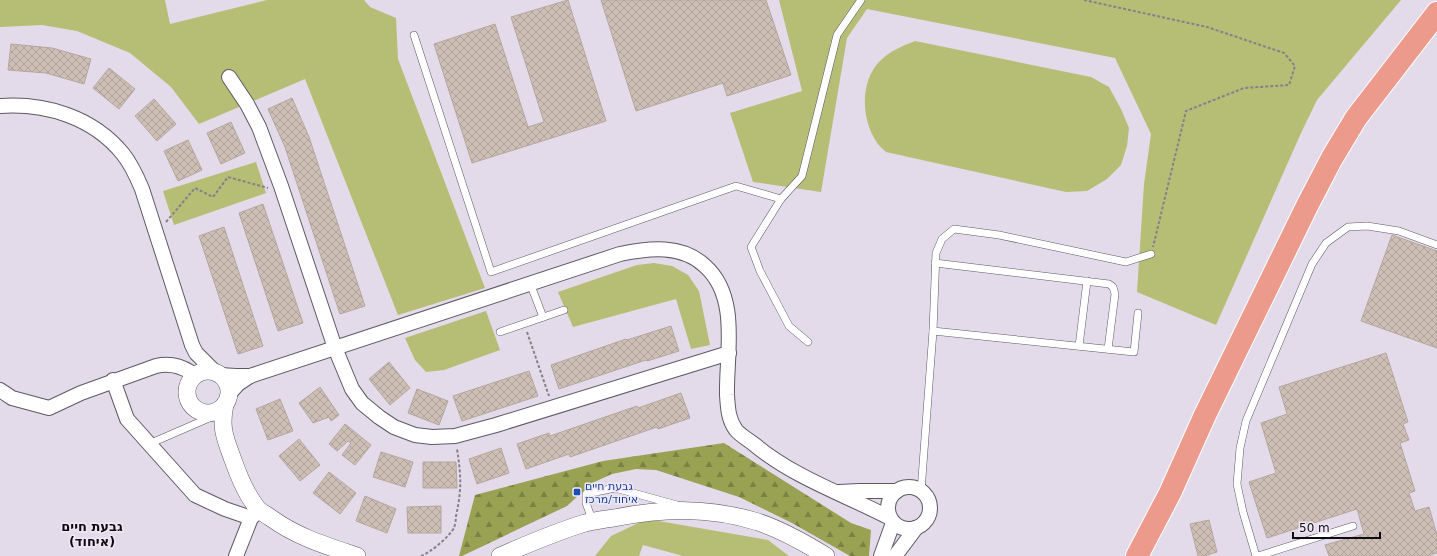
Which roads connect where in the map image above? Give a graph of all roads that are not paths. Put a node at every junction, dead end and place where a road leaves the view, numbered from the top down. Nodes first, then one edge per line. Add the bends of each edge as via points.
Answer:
1 (861, 0) edge
2 (1437, 13) edge
3 (414, 35) dead end
4 (229, 76) dead end
5 (0, 106) edge
6 (781, 199) junction
7 (1437, 245) edge
8 (1151, 254) road end
9 (935, 263) junction
10 (1087, 281) junction
11 (530, 283) junction
12 (564, 310) dead end
13 (1138, 313) dead end
14 (543, 317) junction
15 (933, 331) junction
16 (500, 332) dead end
17 (808, 342) dead end
18 (192, 345) junction
19 (1079, 346) junction
20 (334, 348) junction
21 (1108, 349) junction
22 (729, 353) junction
23 (217, 373) junction
24 (250, 376) junction
25 (189, 378) junction
26 (113, 380) junction
27 (0, 390) edge
28 (227, 399) junction
29 (205, 415) junction
30 (224, 436) junction
31 (149, 444) junction
32 (1185, 457) junction
33 (897, 491) junction
34 (921, 491) junction
35 (837, 493) junction
36 (697, 510) junction
37 (255, 514) junction
38 (891, 520) junction
39 (593, 522) junction
40 (1353, 526) dead end
41 (916, 528) junction
42 (236, 556) edge
43 (357, 556) edge
44 (500, 556) edge
45 (826, 556) edge
46 (880, 556) edge
47 (896, 556) edge
48 (1126, 556) edge
49 (1137, 556) edge
50 (1257, 556) edge

1 - 6 lane via 837,35 802,176
2 - 32 main road via 1356,118 1332,158
3 - 6 lane via 491,272 736,186
4 - 20 street via 248,104 259,127
5 - 18 street via 36,107 77,118 111,141 123,154 142,188
6 - 17 lane via 751,247 760,271 789,326
7 - 50 lane via 1399,231 1367,226 1348,228 1326,243 1312,264 1246,420 1240,448 1237,484
8 - 9 lane via 1126,262 999,235 954,229 942,239
9 - 10 lane
9 - 15 lane
10 - 19 lane
10 - 21 lane via 1109,284 1113,287 1115,294
11 - 14 lane
11 - 20 street
11 - 22 street via 638,250 670,249 685,253 709,269 724,293
12 - 14 lane
13 - 21 lane via 1134,352
14 - 16 lane
15 - 19 lane
15 - 34 lane
18 - 23 street via 196,353
18 - 25 street
19 - 21 lane
20 - 22 street via 352,389 362,403 394,427 415,435 432,437 455,436 496,425
20 - 24 street
22 - 35 street via 728,415 736,430 771,459
23 - 24 street
23 - 25 street via 202,371
23 - 28 street via 225,379
24 - 28 street via 238,384
25 - 26 street via 184,368 167,364
25 - 29 street via 187,398 195,409
26 - 27 street via 49,408 12,398
26 - 31 street via 127,419
28 - 29 street via 215,412
28 - 30 street via 222,417
29 - 30 street
29 - 31 lane
30 - 37 street
31 - 37 street via 195,495 225,509
32 - 48 main road
32 - 49 main road via 1170,493
33 - 34 street via 907,487
33 - 35 street
33 - 38 street via 888,505
34 - 41 street via 928,501 929,514 922,525
35 - 38 street
36 - 39 street via 657,511
36 - 39 lane via 615,488 586,494 586,503
36 - 45 street via 759,522
37 - 42 street
37 - 43 street via 304,538
38 - 41 street via 904,529
38 - 46 street
39 - 44 street via 550,535
40 - 50 lane
41 - 47 street

